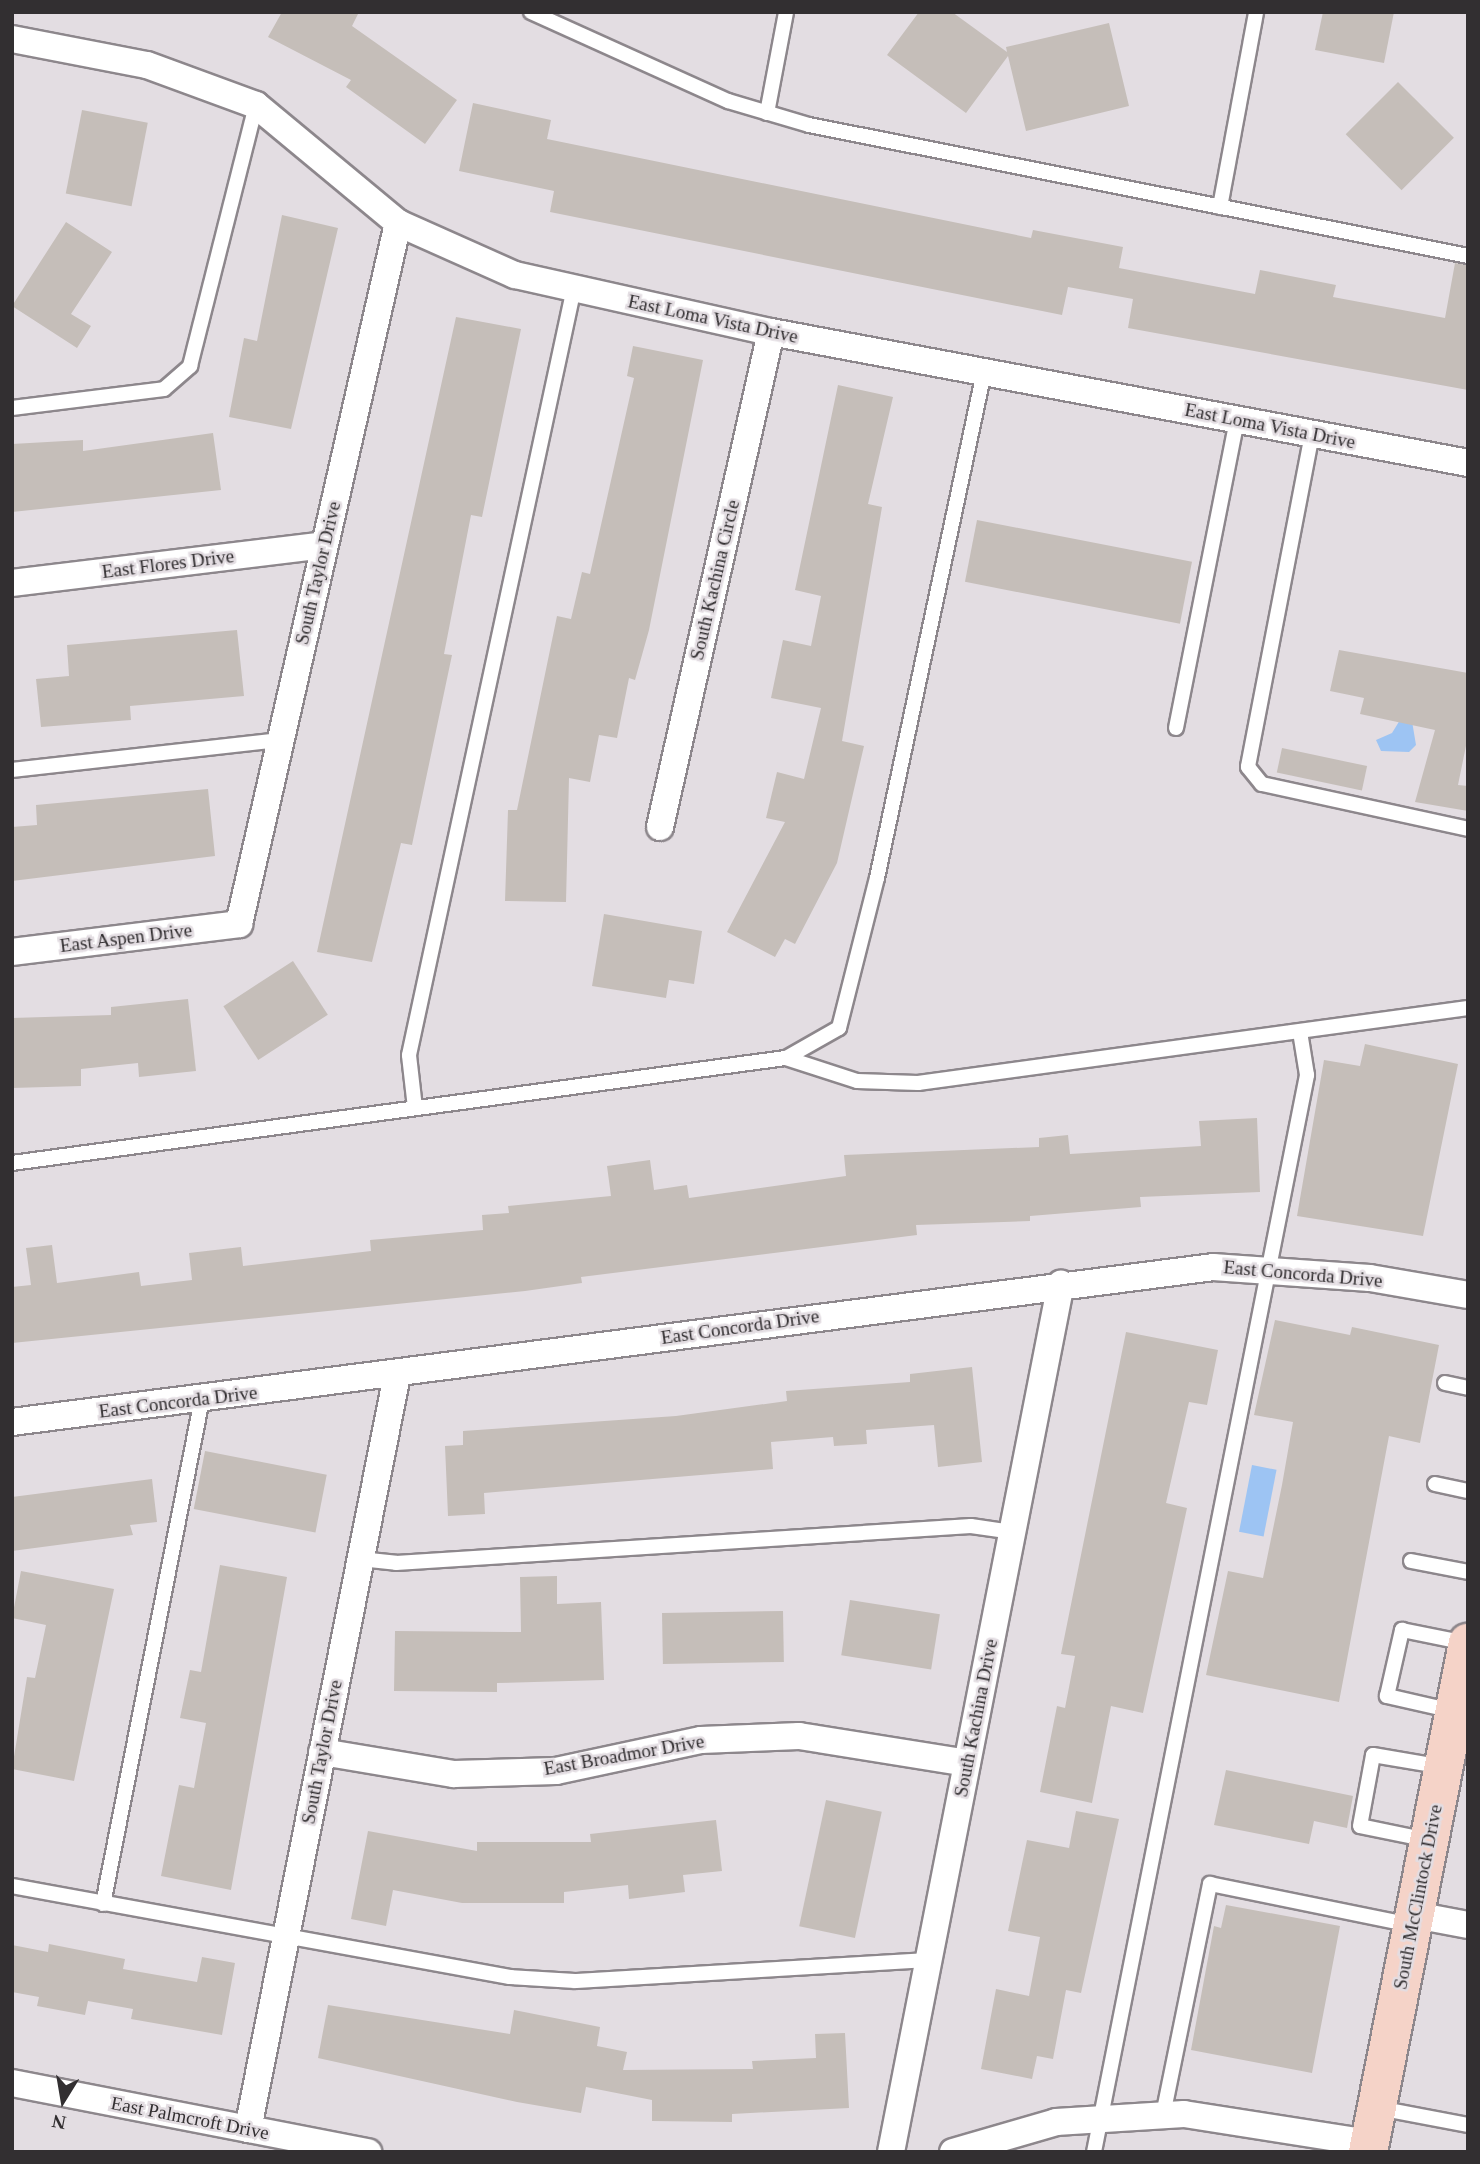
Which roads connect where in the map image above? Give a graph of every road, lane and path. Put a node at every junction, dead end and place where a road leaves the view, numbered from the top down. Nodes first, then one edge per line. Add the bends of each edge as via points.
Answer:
1 (531, 12) edge
2 (786, 12) edge
3 (1256, 12) edge
4 (12, 39) edge
5 (256, 105) junction
6 (766, 113) junction
7 (1220, 207) junction
8 (398, 223) junction
9 (1468, 256) edge
10 (575, 288) junction
11 (771, 332) junction
12 (984, 372) junction
13 (12, 408) edge
14 (1237, 420) junction
15 (1312, 434) junction
16 (1468, 463) edge
17 (324, 545) junction
18 (12, 583) edge
19 (1176, 728) dead end
20 (280, 740) junction
21 (12, 770) edge
22 (660, 827) dead end
23 (1468, 829) edge
24 (239, 925) joint
25 (12, 952) edge
26 (1468, 1008) edge
27 (1300, 1032) junction
28 (786, 1058) junction
29 (415, 1108) junction
30 (12, 1163) edge
31 (1266, 1269) junction
32 (1061, 1283) junction
33 (1468, 1296) edge
34 (397, 1375) junction
35 (1445, 1383) dead end
36 (1468, 1388) edge
37 (202, 1399) junction
38 (12, 1422) edge
39 (1435, 1484) dead end
40 (1468, 1491) edge
41 (1012, 1532) junction
42 (360, 1559) junction
43 (1411, 1561) dead end
44 (1468, 1572) edge
45 (1468, 1643) edge
46 (1458, 1719) edge
47 (322, 1752) junction
48 (967, 1763) junction
49 (1444, 1768) junction
50 (1429, 1840) junction
51 (12, 1886) edge
52 (103, 1904) junction
53 (1414, 1920) junction
54 (1468, 1925) edge
55 (285, 1939) junction
56 (929, 1960) junction
57 (12, 2084) edge
58 (1163, 2115) junction
59 (1101, 2116) junction
60 (1468, 2125) edge
61 (248, 2129) junction
62 (1372, 2134) edge
63 (368, 2152) edge
64 (891, 2152) edge
65 (953, 2152) edge
66 (1094, 2152) edge

1 - 6 lane
2 - 6 lane
3 - 7 lane
4 - 5 street, East Loma Vista Drive via 147,65
5 - 8 street, East Loma Vista Drive
5 - 13 lane via 190,366 164,389
6 - 7 lane
7 - 9 lane
8 - 10 street, East Loma Vista Drive via 515,275
8 - 17 street, South Taylor Drive
10 - 11 street, East Loma Vista Drive
10 - 29 lane via 409,1055
11 - 12 street, East Loma Vista Drive
11 - 22 street, South Kachina Circle
12 - 14 street, East Loma Vista Drive
12 - 28 lane via 877,878 839,1028
14 - 15 street, East Loma Vista Drive
14 - 19 lane
15 - 16 street, East Loma Vista Drive
15 - 23 lane via 1248,767 1262,784
17 - 18 street, East Flores Drive
17 - 20 street, South Taylor Drive
20 - 21 lane
20 - 24 street, South Taylor Drive
24 - 25 street, East Aspen Drive
26 - 27 lane
27 - 28 lane via 918,1083 857,1081
27 - 31 lane via 1307,1075
28 - 29 lane
29 - 30 lane
31 - 32 street, East Concorda Drive via 1213,1267
31 - 33 street, East Concorda Drive
31 - 59 lane
32 - 34 street, East Concorda Drive
32 - 41 street, South Kachina Drive
34 - 37 street, East Concorda Drive
34 - 42 street, South Taylor Drive
35 - 36 lane
37 - 38 street, East Concorda Drive
37 - 52 lane
39 - 40 lane
41 - 42 lane via 971,1526 396,1563
41 - 48 street, South Kachina Drive
42 - 47 street, South Taylor Drive
43 - 44 lane
45 - 46 main road, South McClintock Drive
45 - 46 lane via 1402,1630 1387,1696
46 - 49 main road, South McClintock Drive
47 - 48 street, East Broadmor Drive via 454,1774 556,1771 701,1740 799,1736
47 - 55 street, South Taylor Drive
48 - 56 street, South Kachina Drive
49 - 50 main road, South McClintock Drive
49 - 50 lane via 1373,1755 1360,1826
50 - 53 main road, South McClintock Drive
51 - 52 lane
52 - 55 lane
53 - 54 street
53 - 58 lane via 1210,1884
53 - 62 main road, South McClintock Drive
55 - 56 lane via 510,1977 575,1981
55 - 61 street, South Taylor Drive
56 - 64 street, South Kachina Drive
57 - 61 street, East Palmcroft Drive
58 - 59 street
58 - 62 street
59 - 65 street via 1056,2122
59 - 66 lane
60 - 62 lane
61 - 63 street, East Palmcroft Drive

